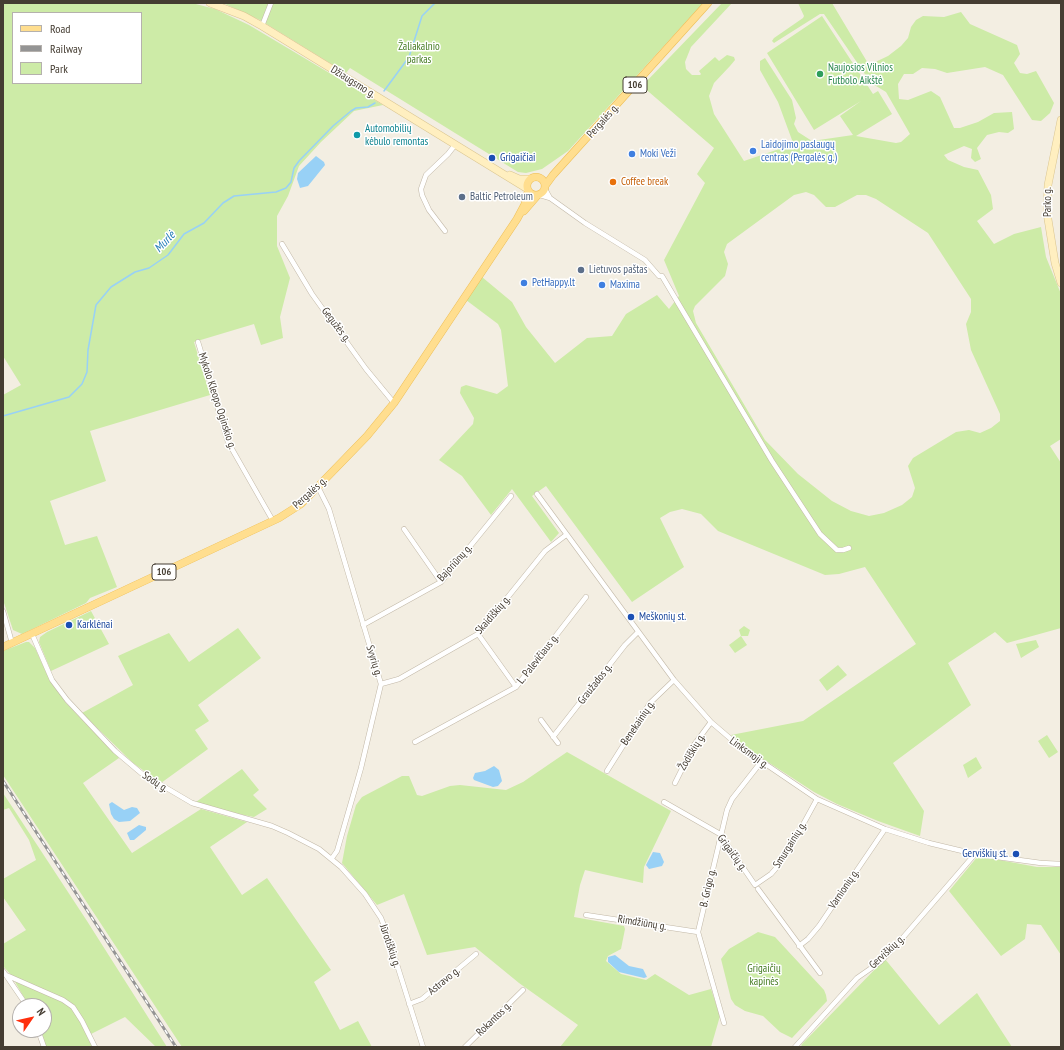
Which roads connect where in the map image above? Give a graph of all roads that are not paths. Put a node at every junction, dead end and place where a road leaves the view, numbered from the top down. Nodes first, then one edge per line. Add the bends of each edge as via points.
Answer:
1 (210, 3) edge
2 (271, 3) edge
3 (708, 3) edge
4 (262, 26) junction
5 (1061, 120) edge
6 (455, 145) junction
7 (561, 166) junction
8 (492, 167) junction
9 (539, 178) junction
10 (529, 179) junction
11 (545, 187) junction
12 (527, 190) junction
13 (539, 195) junction
14 (550, 198) junction
15 (517, 219) junction
16 (445, 231) dead end
17 (282, 244) dead end
18 (1061, 283) edge
19 (198, 342) dead end
20 (394, 403) junction
21 (318, 487) junction
22 (537, 494) dead end
23 (511, 496) dead end
24 (273, 521) junction
25 (404, 529) dead end
26 (566, 535) junction
27 (849, 548) dead end
28 (441, 582) junction
29 (586, 597) dead end
30 (3, 611) edge
31 (363, 625) junction
32 (638, 632) junction
33 (32, 634) junction
34 (478, 634) junction
35 (12, 643) junction
36 (3, 647) edge
37 (674, 680) junction
38 (381, 684) junction
39 (516, 687) junction
40 (541, 720) dead end
41 (711, 722) junction
42 (553, 737) junction
43 (416, 742) dead end
44 (558, 743) dead end
45 (761, 762) junction
46 (607, 771) dead end
47 (675, 783) dead end
48 (817, 799) junction
49 (664, 802) dead end
50 (885, 829) junction
51 (720, 834) junction
52 (974, 854) junction
53 (332, 858) junction
54 (1061, 864) edge
55 (757, 887) junction
56 (586, 915) dead end
57 (698, 932) junction
58 (799, 946) junction
59 (476, 954) dead end
60 (5, 973) edge
61 (820, 973) dead end
62 (523, 990) dead end
63 (835, 992) dead end
64 (840, 997) junction
65 (22, 998) edge
66 (410, 1004) junction
67 (724, 1022) dead end
68 (95, 1047) edge
69 (423, 1047) edge
70 (465, 1047) edge
71 (795, 1047) edge

1 - 4 street, Džiaugsmo g.
2 - 4 street
3 - 7 main road, Pergalės g. / 106
4 - 6 street, Džiaugsmo g.
5 - 18 street, Parko g. via 1048,185 1047,213
6 - 8 street, Džiaugsmo g.
6 - 16 street via 426,175 421,189 429,210
7 - 9 main road, Pergalės g. / 106
7 - 11 main road, Pergalės g. / 106
8 - 10 street, Džiaugsmo g. via 519,179
8 - 12 street, Džiaugsmo g.
9 - 10 main road
9 - 11 main road via 544,181
10 - 12 main road
11 - 13 main road
11 - 14 street
12 - 13 main road via 532,195
12 - 15 main road, Pergalės g. / 106 via 525,204
13 - 14 street
13 - 15 main road, Pergalės g. / 106
14 - 27 street via 645,260 659,276 662,276 772,461 820,534 836,550
15 - 20 main road, Pergalės g. / 106
17 - 20 street, Gegužės g. via 312,294
19 - 24 street, Mykolo Kleopo Oginskio g. via 228,442
20 - 21 main road, Pergalės g. / 106 via 367,436
21 - 24 main road, Pergalės g. / 106 via 301,504
21 - 31 street, Svyrių g. via 329,509
22 - 26 street, Linksmoji g.
23 - 28 street, Bajoriūnų g.
24 - 33 main road, Pergalės g. / 106
25 - 28 street
26 - 32 street, Linksmoji g.
26 - 34 street, Skaidiškių g. via 545,552
28 - 31 street, Bajoriūnų g.
29 - 39 street, L. Palevičiaus g.
30 - 35 street
31 - 38 street, Svyrių g.
32 - 37 street, Linksmoji g.
32 - 42 street, Graužados g.
33 - 35 main road, Pergalės g. / 106
33 - 53 street, Sodų g. via 52,680 115,750 141,773 192,803 272,826 305,841
34 - 38 street, Skaidiškių g. via 399,679
34 - 39 street
35 - 36 main road, Pergalės g. / 106
37 - 41 street, Linksmoji g.
37 - 46 street, Benekainių g. via 650,703
38 - 53 street, Svyrių g. via 361,768 337,851
39 - 43 street, L. Palevičiaus g.
40 - 42 street
41 - 45 street, Linksmoji g.
41 - 47 street, Žodiškių g. via 694,745
42 - 44 street
45 - 48 street, Linksmoji g.
45 - 51 street, B. Grigo g. via 732,798
48 - 50 street, Linksmoji g.
48 - 55 street, Smurgainių g. via 778,866
49 - 51 street, Grigaičių g.
50 - 52 street, Linksmoji g.
50 - 58 street, Varnionių g. via 819,926
51 - 55 street, Grigaičių g.
51 - 57 street, B. Grigo g.
52 - 54 street, Linksmoji g.
52 - 64 street, Gerviškių g. via 888,955 857,978
53 - 66 street, Jūrotiškių g. via 365,894 381,918
55 - 58 street, Grigaičių g.
56 - 57 street, Rimdžiūnų g.
57 - 67 street, B. Grigo g.
58 - 61 street, Grigaičių g.
59 - 66 street, Astravo g. via 422,999
60 - 65 street
60 - 68 street via 63,1000 73,1008
62 - 70 street, Rokantos g.
63 - 64 street
64 - 71 street, Gerviškių g.
66 - 69 street, Jūrotiškių g.

